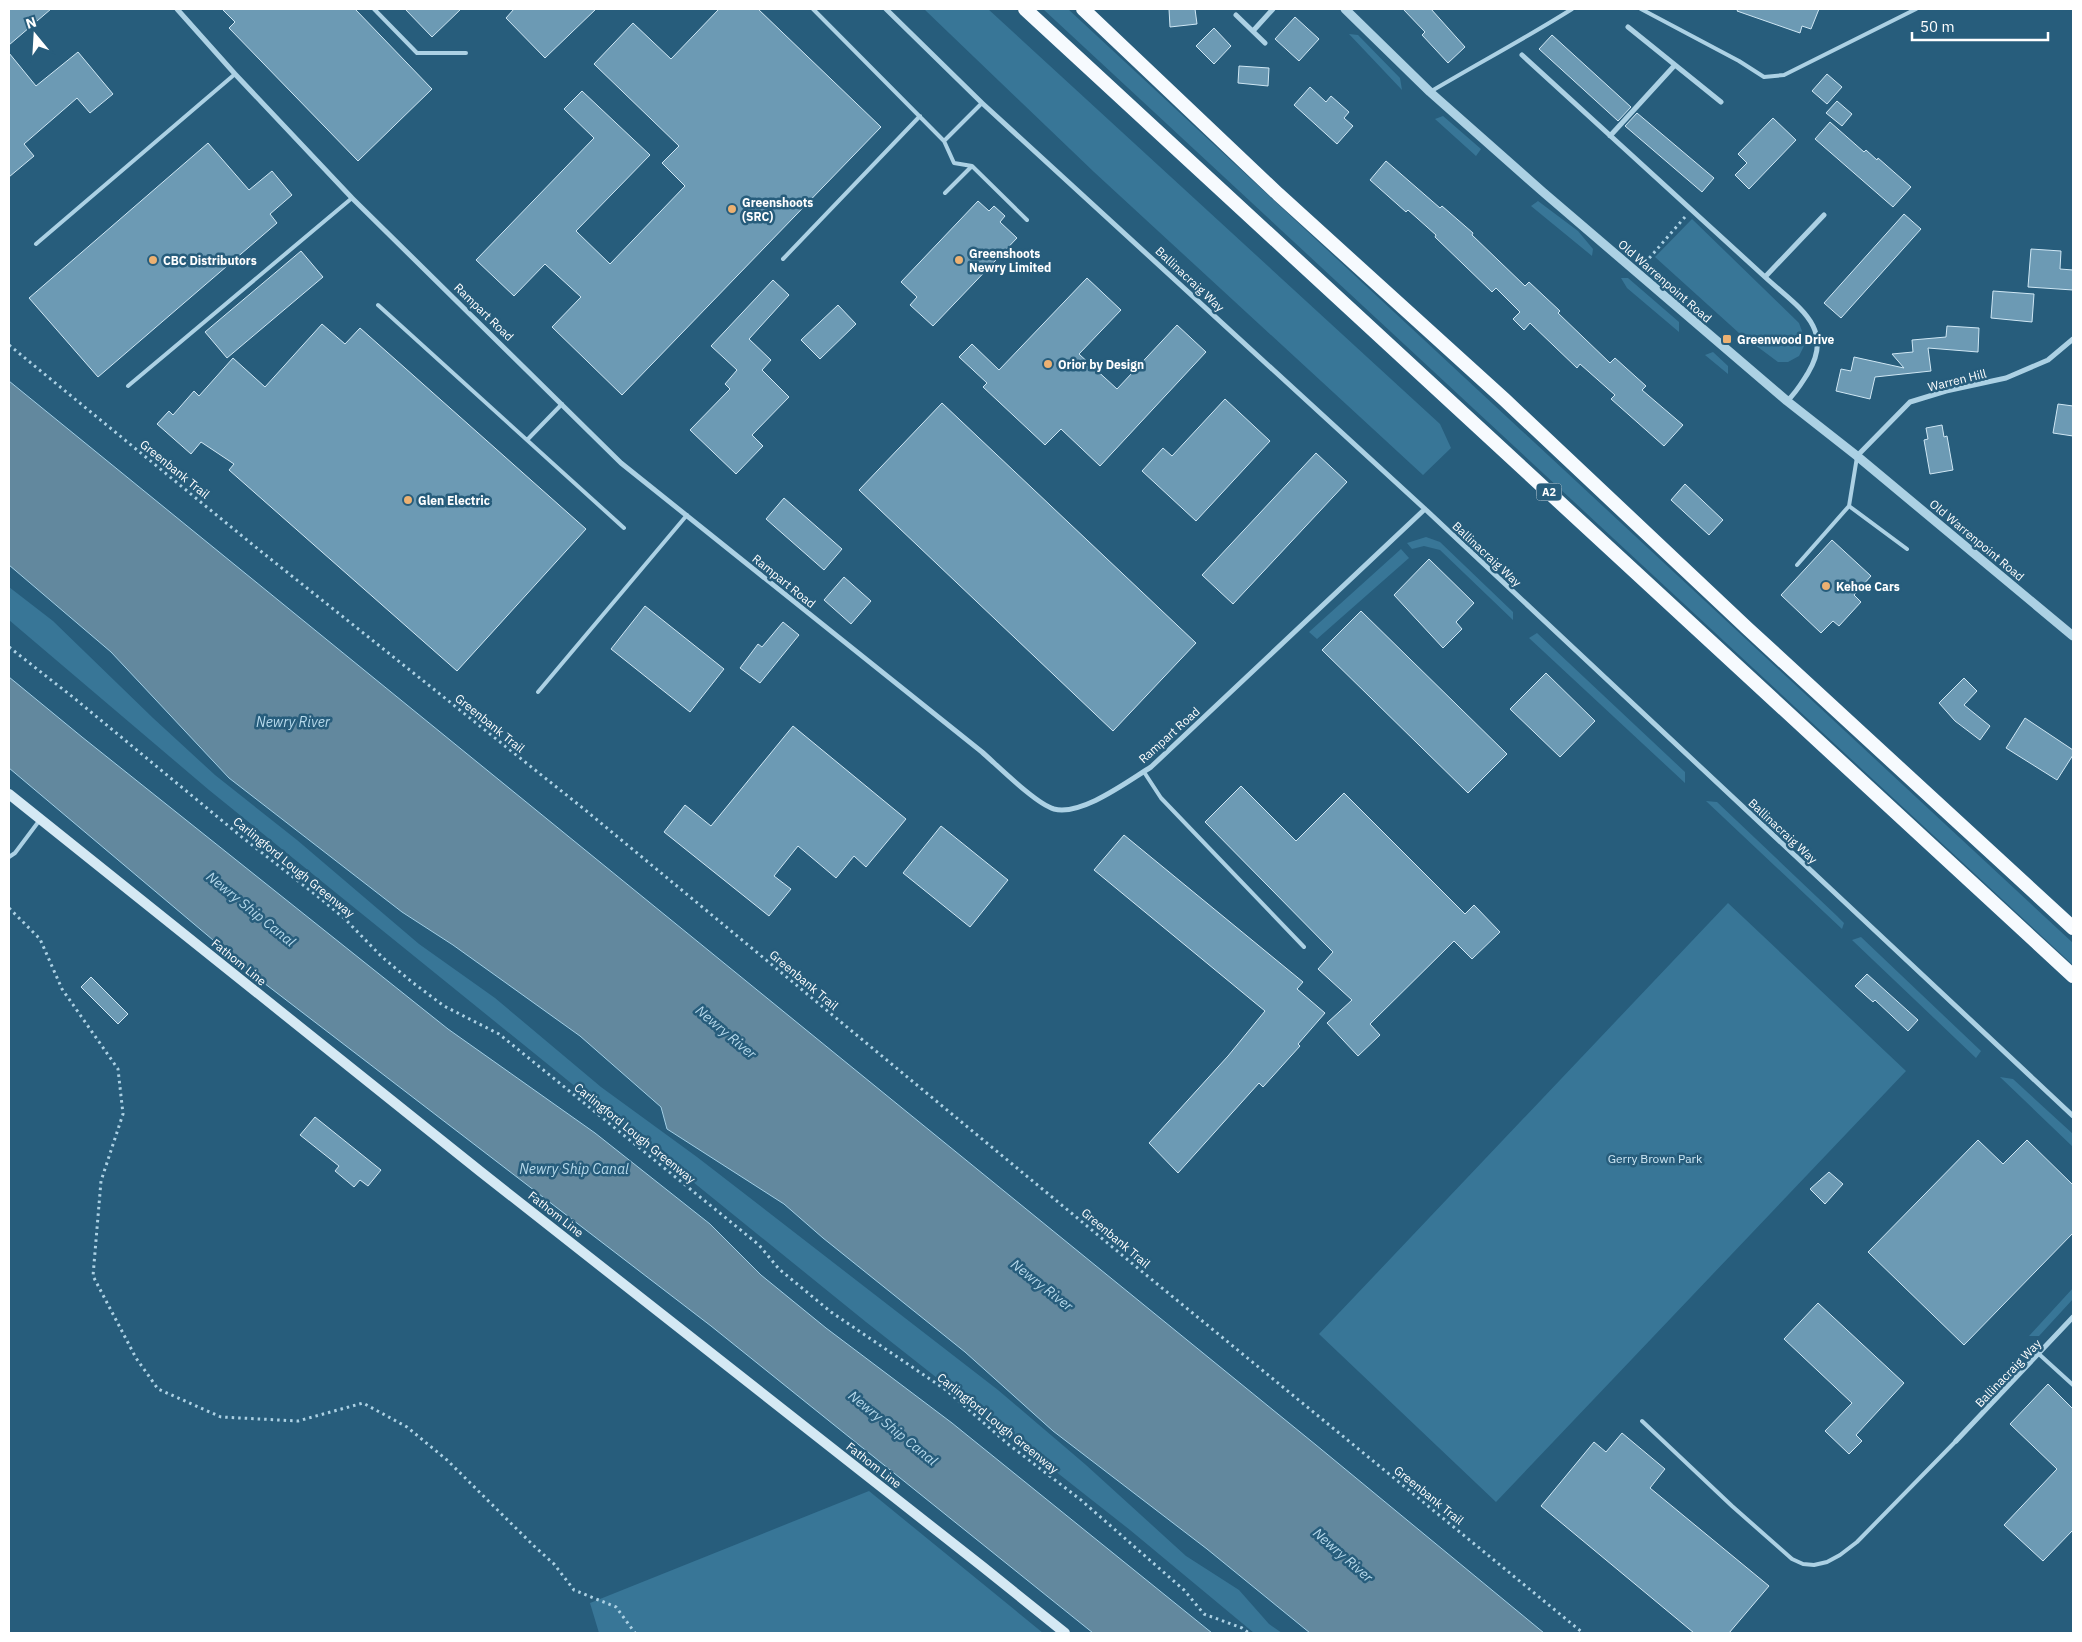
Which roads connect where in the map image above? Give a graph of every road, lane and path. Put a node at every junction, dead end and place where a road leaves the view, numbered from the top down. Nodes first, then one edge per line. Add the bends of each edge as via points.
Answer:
1 (177, 9) edge
2 (374, 9) edge
3 (813, 9) edge
4 (886, 9) edge
5 (1025, 9) edge
6 (1083, 9) edge
7 (1273, 9) edge
8 (1345, 9) edge
9 (1572, 9) edge
10 (1641, 9) edge
11 (1916, 9) edge
12 (1236, 15) dead end
13 (1628, 27) dead end
14 (1253, 31) junction
15 (1265, 43) dead end
16 (466, 53) dead end
17 (1522, 55) dead end
18 (1674, 66) junction
19 (235, 74) junction
20 (1430, 92) junction
21 (1721, 102) dead end
22 (982, 103) junction
23 (920, 116) junction
24 (1610, 136) junction
25 (944, 141) junction
26 (972, 166) junction
27 (945, 193) dead end
28 (352, 198) junction
29 (1693, 210) junction
30 (1824, 215) dead end
31 (1027, 220) dead end
32 (36, 244) dead end
33 (783, 258) dead end
34 (1645, 262) dead end
35 (1765, 277) junction
36 (378, 305) dead end
37 (2073, 340) edge
38 (9, 345) edge
39 (128, 386) dead end
40 (1787, 401) junction
41 (562, 404) junction
42 (528, 439) junction
43 (1857, 456) junction
44 (1849, 506) junction
45 (1425, 509) junction
46 (687, 515) junction
47 (624, 528) dead end
48 (1907, 549) dead end
49 (1797, 565) dead end
50 (2073, 636) edge
51 (9, 647) edge
52 (538, 692) dead end
53 (1144, 772) junction
54 (9, 794) edge
55 (40, 819) junction
56 (9, 857) edge
57 (9, 908) edge
58 (2073, 928) edge
59 (1304, 947) dead end
60 (2073, 976) edge
61 (2073, 1116) edge
62 (2073, 1317) edge
63 (2040, 1354) junction
64 (2073, 1385) edge
65 (1642, 1422) dead end
66 (1956, 1441) joint
67 (635, 1633) edge
68 (1065, 1633) edge
69 (1249, 1633) edge
70 (1583, 1633) edge

1 - 19 street, Rampart Road
2 - 16 lane via 417,53
3 - 23 lane
4 - 22 street, Ballinacraig Way
5 - 60 highway, A2
6 - 58 highway via 1278,194 1505,400
7 - 14 street
8 - 20 street, Old Warrenpoint Road
9 - 20 lane
10 - 11 lane via 1764,77 1784,75
12 - 14 street
13 - 18 street
14 - 15 street
17 - 24 street
18 - 21 street
18 - 24 street
19 - 28 street, Rampart Road
19 - 32 lane
20 - 40 street, Old Warrenpoint Road
22 - 25 lane
22 - 45 street, Ballinacraig Way
23 - 25 lane
23 - 33 lane
24 - 29 street
25 - 26 lane via 954,163
26 - 27 lane
26 - 31 lane
28 - 39 lane
28 - 41 street, Rampart Road
29 - 34 path
29 - 35 street
30 - 35 street
35 - 40 street via 1798,307 1815,328 1819,343 1816,360
36 - 42 lane
37 - 43 street, Warren Hill via 2048,360 2006,378 1910,402
38 - 70 path, Greenbank Trail via 584,809
40 - 43 street, Old Warrenpoint Road
41 - 42 lane
41 - 46 street, Rampart Road via 621,463
42 - 47 lane
43 - 44 lane
43 - 50 street, Old Warrenpoint Road
44 - 48 lane
44 - 49 lane
45 - 53 street, Rampart Road
45 - 61 street, Ballinacraig Way
46 - 52 lane
46 - 53 street, Rampart Road via 1054,809 1074,808 1103,797
51 - 69 path, Carlingford Lough Greenway via 321,899 412,982 444,1006 499,1034 759,1245 779,1269 831,1312 946,1390 1008,1444 1081,1500 1184,1590 1204,1614
53 - 59 lane via 1161,798
54 - 55 main road, Fathom Line
55 - 56 lane
55 - 68 main road, Fathom Line
57 - 67 path via 40,938 62,989 118,1069 123,1114 100,1182 93,1276 136,1358 158,1389 221,1417 298,1421 362,1403 407,1426 447,1460 554,1564 574,1590 616,1608
62 - 63 street, Ballinacraig Way
63 - 64 lane
63 - 66 street, Ballinacraig Way
65 - 66 lane via 1792,1559 1814,1565 1827,1562 1856,1542

